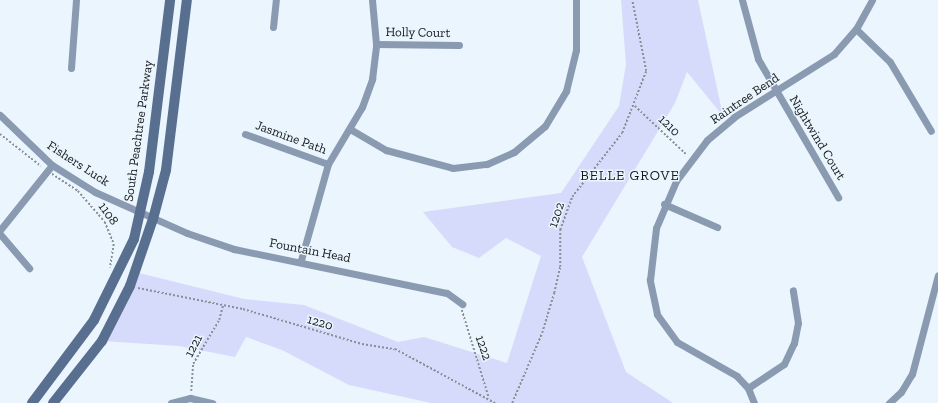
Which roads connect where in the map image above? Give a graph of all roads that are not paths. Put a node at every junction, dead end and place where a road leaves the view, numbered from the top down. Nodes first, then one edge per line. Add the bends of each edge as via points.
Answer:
1 (76, 0) edge
2 (170, 0) edge
3 (187, 0) edge
4 (276, 0) edge
5 (372, 0) edge
6 (576, 0) edge
7 (742, 0) edge
8 (872, 0) edge
9 (273, 27) dead end
10 (856, 30) junction
11 (376, 44) junction
12 (459, 45) dead end
13 (71, 68) dead end
14 (774, 92) junction
15 (0, 115) edge
16 (350, 130) junction
17 (931, 131) dead end
18 (245, 134) dead end
19 (328, 164) junction
20 (50, 168) junction
21 (838, 197) dead end
22 (664, 204) junction
23 (140, 213) junction
24 (153, 219) junction
25 (717, 227) dead end
26 (0, 230) edge
27 (0, 234) edge
28 (301, 260) junction
29 (29, 268) dead end
30 (938, 275) edge
31 (793, 290) dead end
32 (462, 304) road end
33 (748, 388) junction
34 (32, 403) edge
35 (53, 403) edge
36 (171, 403) edge
37 (212, 403) edge
38 (754, 403) edge
39 (889, 403) edge

1 - 13 street
2 - 23 main road, South Peachtree Parkway via 149,172
3 - 24 main road via 166,170
4 - 9 street
5 - 11 street
6 - 16 street via 576,50 566,91 545,126 514,152 475,166 447,168 386,150
7 - 14 street, Nightwind Court via 758,59
8 - 10 street, Raintree Bend
10 - 14 street, Raintree Bend via 834,54
10 - 17 street via 890,62
11 - 12 street, Holly Court
11 - 16 street via 372,79
14 - 21 street, Nightwind Court
14 - 22 street, Raintree Bend via 734,117 690,158
15 - 20 street, Fishers Luck
16 - 19 street
18 - 19 street, Jasmine Path
19 - 28 street
20 - 23 street, Fishers Luck
20 - 26 street
22 - 25 street
22 - 33 street, Raintree Bend via 650,270 657,314 677,342 736,376
23 - 24 street, Fishers Luck
23 - 34 main road, South Peachtree Parkway via 134,239 94,320
24 - 28 street, Fountain Head via 234,249
24 - 35 main road via 130,286 102,341
27 - 29 street
28 - 32 street, Fountain Head via 447,293
30 - 39 street via 912,374 901,392
31 - 33 street via 798,323 794,344 784,364 770,376
33 - 38 street, Raintree Bend
36 - 37 street via 190,398

